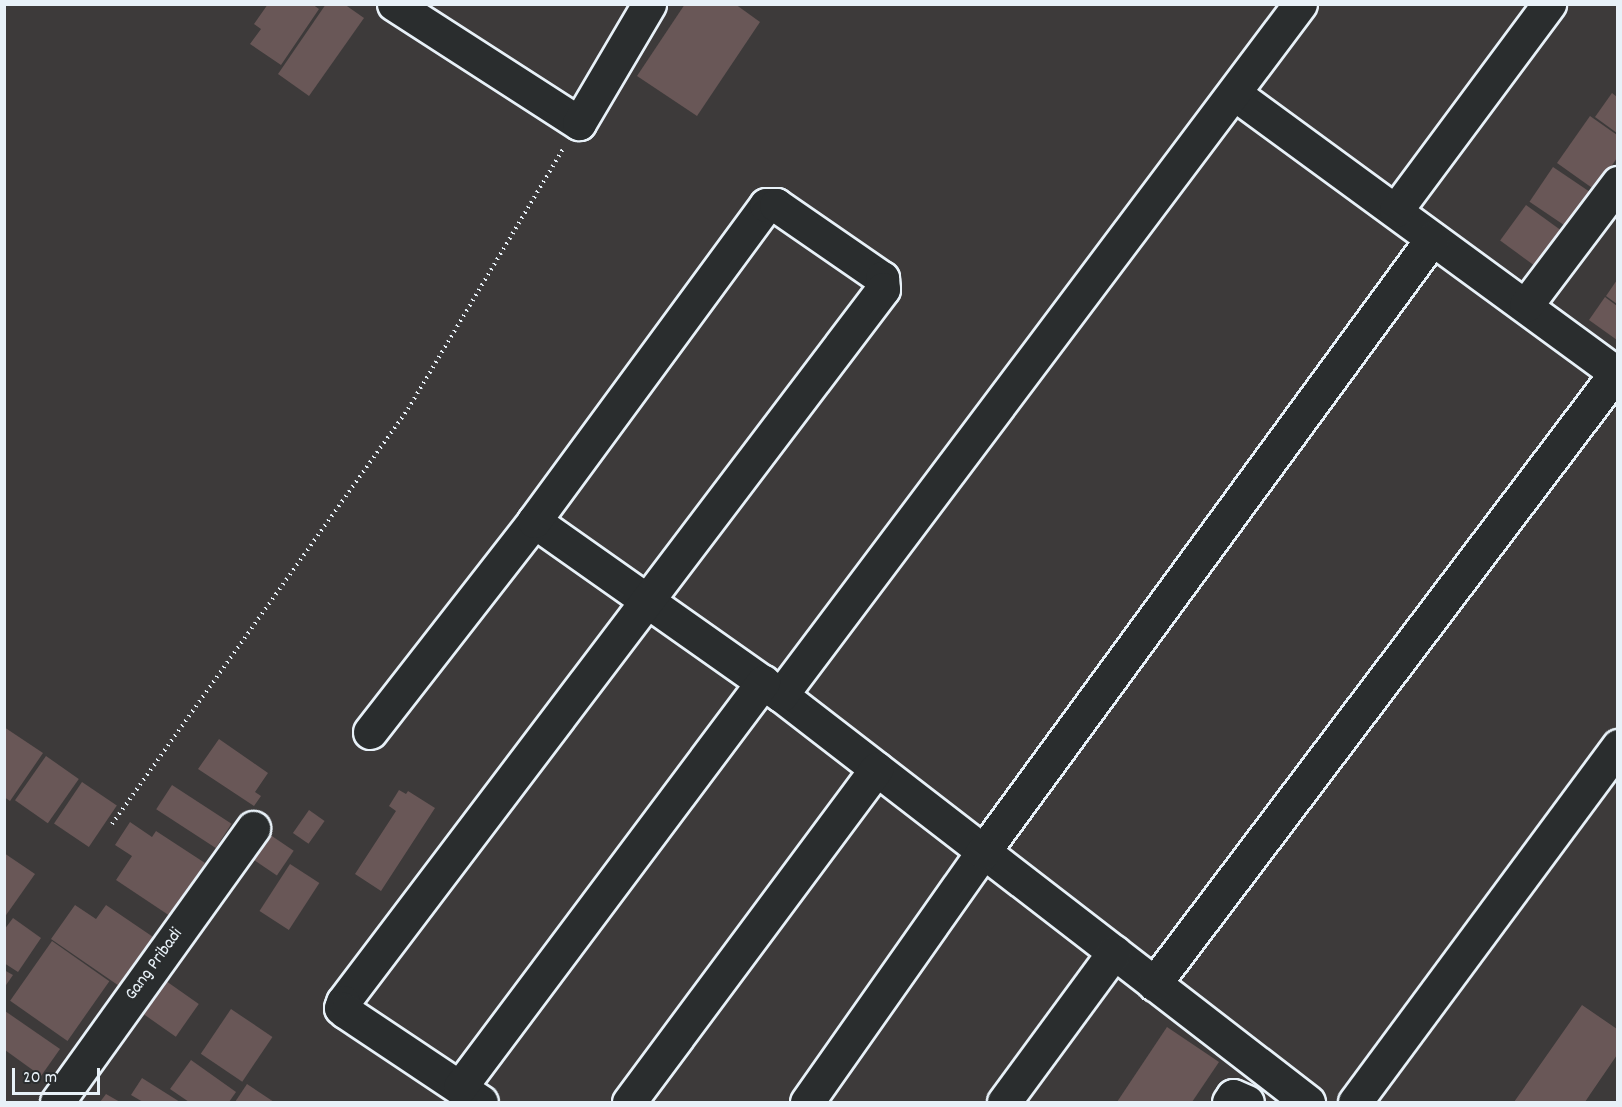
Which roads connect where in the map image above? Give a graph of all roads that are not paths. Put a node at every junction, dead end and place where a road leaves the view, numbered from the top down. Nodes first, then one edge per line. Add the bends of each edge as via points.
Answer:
1 (394, 4) edge
2 (649, 4) edge
3 (1300, 4) edge
4 (1549, 4) edge
5 (1234, 94) junction
6 (1617, 183) edge
7 (1396, 210) junction
8 (1432, 239) junction
9 (1526, 305) junction
10 (1617, 373) edge
11 (534, 521) junction
12 (645, 599) junction
13 (772, 689) junction
14 (370, 732) dead end
15 (1617, 746) edge
16 (876, 769) junction
17 (253, 828) dead end
18 (983, 852) junction
19 (1114, 952) junction
20 (1154, 984) junction
21 (471, 1095) edge
22 (57, 1102) edge
23 (629, 1102) edge
24 (807, 1102) edge
25 (1004, 1102) edge
26 (1229, 1102) edge
27 (1247, 1102) edge
28 (1308, 1102) edge
29 (1355, 1102) edge

1 - 2 street via 579,123
3 - 5 street
4 - 7 street
5 - 7 street
5 - 13 street
6 - 9 street
7 - 8 street
8 - 9 street
8 - 18 street
9 - 10 street
10 - 20 street
11 - 12 street
11 - 12 street via 766,205 776,205 882,278 883,289
11 - 14 street
12 - 13 street
12 - 21 street via 343,1002 341,1008 346,1012
13 - 16 street
13 - 21 street
15 - 29 street
16 - 18 street
16 - 23 street
17 - 22 street, Gang Pribadi
18 - 19 street
18 - 24 street
19 - 20 street
19 - 25 street
20 - 28 street
26 - 27 street via 1233,1096

